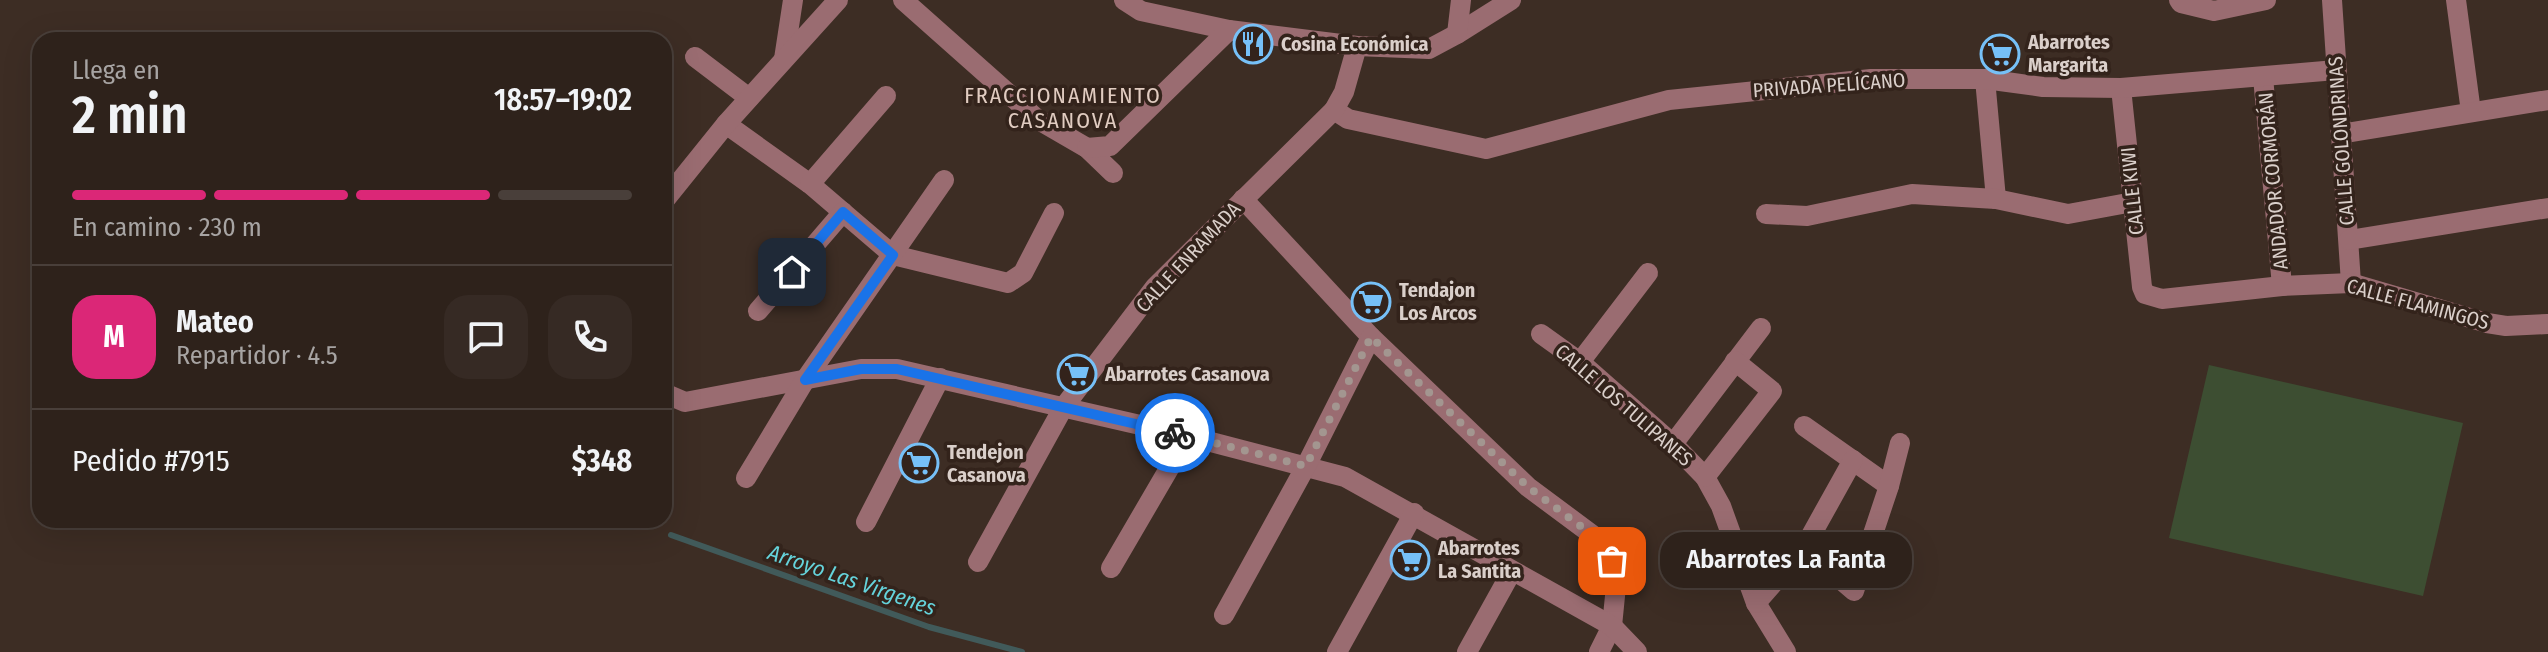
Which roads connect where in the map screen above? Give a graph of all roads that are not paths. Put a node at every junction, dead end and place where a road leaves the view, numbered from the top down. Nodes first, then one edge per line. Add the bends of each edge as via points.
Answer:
1 (793, 0) edge
2 (838, 0) edge
3 (903, 0) edge
4 (1124, 0) edge
5 (1461, 0) edge
6 (1511, 0) edge
7 (2179, 0) edge
8 (2266, 0) edge
9 (2332, 0) edge
10 (2456, 0) edge
11 (1229, 30) junction
12 (1457, 34) junction
13 (1357, 46) junction
14 (695, 57) dead end
15 (784, 59) junction
16 (2336, 70) junction
17 (2263, 77) junction
18 (1985, 79) junction
19 (2121, 88) junction
20 (886, 96) dead end
21 (749, 98) junction
22 (2548, 100) edge
23 (1334, 110) junction
24 (2471, 112) junction
25 (726, 124) junction
26 (2340, 134) junction
27 (1087, 148) junction
28 (1113, 173) dead end
29 (944, 180) dead end
30 (810, 184) junction
31 (672, 191) edge
32 (1243, 199) junction
33 (1996, 199) junction
34 (2133, 202) junction
35 (2548, 208) edge
36 (843, 212) junction
37 (1054, 213) dead end
38 (1766, 214) dead end
39 (2349, 240) junction
40 (893, 255) junction
41 (1648, 273) dead end
42 (2351, 283) junction
43 (2282, 286) junction
44 (2145, 294) joint
45 (758, 311) dead end
46 (2548, 324) edge
47 (1761, 328) dead end
48 (1541, 334) dead end
49 (1371, 337) junction
50 (1735, 361) junction
51 (1580, 362) junction
52 (940, 378) junction
53 (805, 380) junction
54 (672, 396) edge
55 (1063, 408) junction
56 (1804, 426) dead end
57 (1188, 436) junction
58 (1900, 443) dead end
59 (1673, 444) junction
60 (1853, 460) junction
61 (1306, 466) junction
62 (1705, 477) junction
63 (746, 478) dead end
64 (1889, 486) junction
65 (1414, 513) junction
66 (866, 522) dead end
67 (1804, 548) junction
68 (978, 562) dead end
69 (1111, 568) dead end
70 (1512, 571) junction
71 (1756, 603) junction
72 (1224, 615) dead end
73 (1612, 626) junction
74 (1337, 652) edge
75 (1467, 652) edge
76 (1599, 652) edge
77 (1637, 652) edge
78 (1786, 652) edge

1 - 15 street
2 - 15 street
3 - 27 street via 1037,119
4 - 11 street via 1141,11
5 - 12 street
6 - 12 street
7 - 8 street via 2214,11
9 - 16 street, CALLE GOLONDRINAS
10 - 24 street
11 - 13 street
11 - 27 street via 1110,146
12 - 13 street via 1429,49
13 - 23 street, CALLE ENRAMADA
14 - 21 street
15 - 21 street
16 - 17 street, PRIVADA PELÍCANO
16 - 26 street, CALLE GOLONDRINAS
17 - 19 street, PRIVADA PELÍCANO
17 - 43 street, ANDADOR CORMORÁN
18 - 19 street, PRIVADA PELÍCANO via 2043,87
18 - 23 street, PRIVADA PELÍCANO via 1871,79 1669,100 1486,149 1348,119
18 - 33 street
19 - 34 street, CALLE KIWI
20 - 30 street
21 - 25 street
22 - 24 street
23 - 32 street, CALLE ENRAMADA
24 - 26 street
25 - 30 street
25 - 31 street
26 - 39 street, CALLE GOLONDRINAS
27 - 28 street
29 - 40 street
30 - 36 street
32 - 49 street
32 - 55 street, CALLE ENRAMADA via 1155,287
33 - 34 street via 2068,214
33 - 38 street via 1912,194 1807,216
34 - 44 street, CALLE KIWI
35 - 39 street
36 - 40 street
36 - 45 street
37 - 40 street via 1023,273 1008,283
39 - 42 street, CALLE GOLONDRINAS
40 - 53 street
41 - 51 street
42 - 43 street, CALLE FLAMINGOS
42 - 46 street, CALLE FLAMINGOS via 2487,323
43 - 44 street, CALLE FLAMINGOS via 2162,299
47 - 50 street
48 - 51 street, CALLE LOS TULIPANES
49 - 61 street
49 - 73 street via 1528,487 1606,545 1617,576
50 - 59 street
50 - 62 street via 1772,391
51 - 59 street, CALLE LOS TULIPANES
52 - 53 street via 897,369 861,369
52 - 55 street
52 - 66 street
53 - 54 street via 685,402
53 - 63 street
55 - 57 street
55 - 68 street, CALLE ENRAMADA
56 - 60 street
57 - 61 street
57 - 69 street
58 - 64 street
59 - 62 street, CALLE LOS TULIPANES
60 - 64 street
60 - 67 street
61 - 65 street via 1345,477
61 - 72 street
62 - 71 street, CALLE LOS TULIPANES
64 - 67 street via 1854,591
65 - 70 street
65 - 74 street
67 - 71 street
70 - 73 street
70 - 75 street
71 - 78 street, CALLE LOS TULIPANES
73 - 76 street
73 - 77 street

